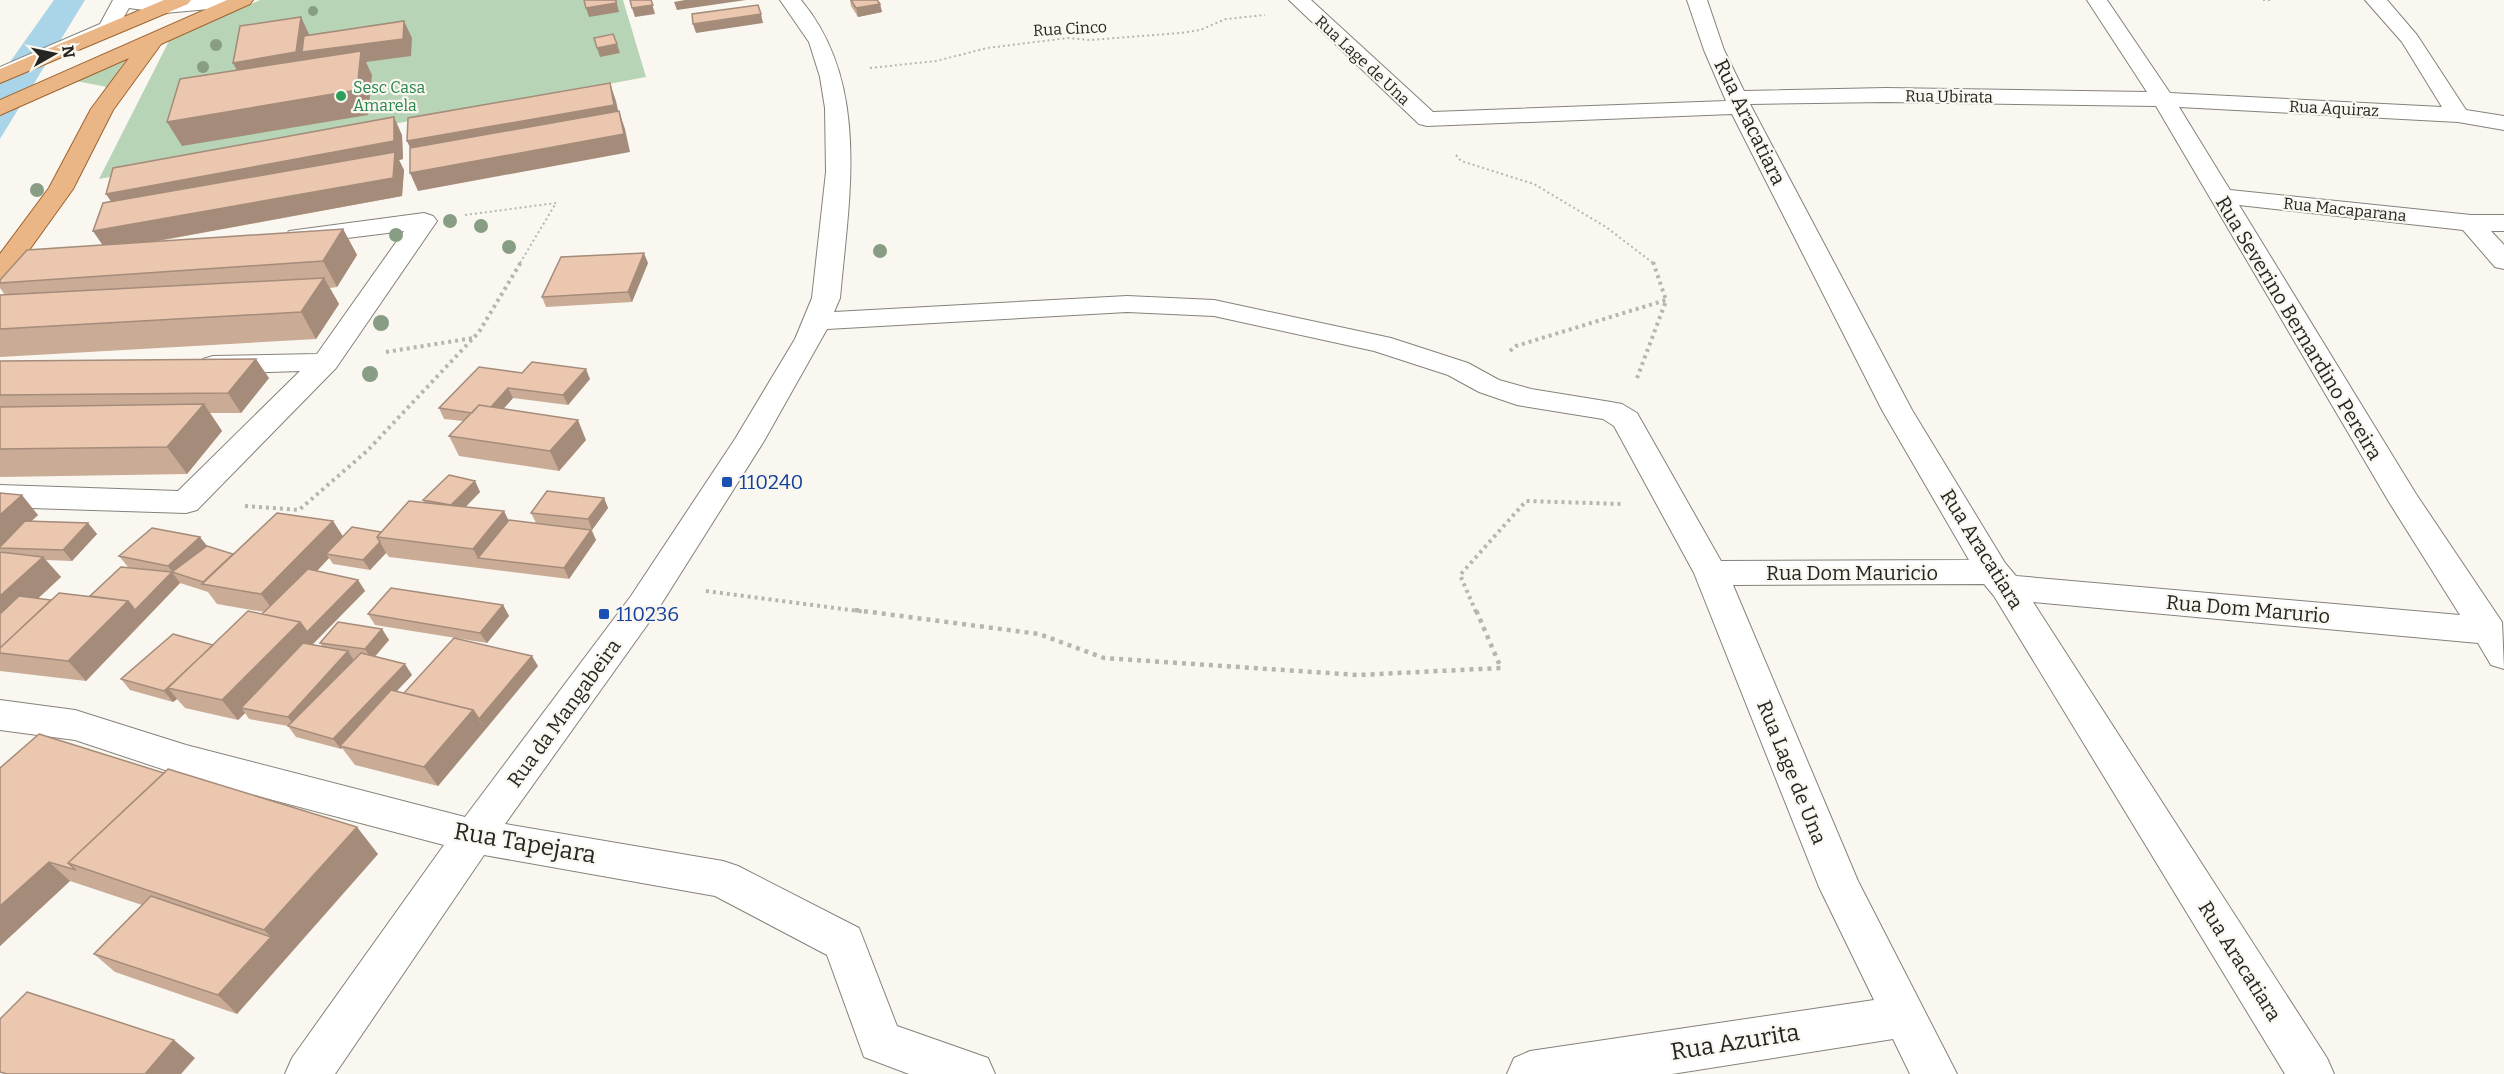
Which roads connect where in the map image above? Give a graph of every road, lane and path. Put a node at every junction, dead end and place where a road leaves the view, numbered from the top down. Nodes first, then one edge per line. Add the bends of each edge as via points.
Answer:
1 (123, 0) edge
2 (242, 0) edge
3 (790, 0) edge
4 (1697, 0) edge
5 (2088, 0) edge
6 (2097, 0) edge
7 (2263, 0) edge
8 (2270, 0) edge
9 (2374, 0) edge
10 (173, 4) edge
11 (1304, 5) edge
12 (153, 40) junction
13 (830, 74) junction
14 (0, 76) edge
15 (92, 99) junction
16 (2163, 99) junction
17 (1737, 102) junction
18 (0, 109) edge
19 (2458, 115) junction
20 (1427, 119) junction
21 (2504, 123) edge
22 (2220, 196) junction
23 (424, 221) junction
24 (2471, 223) junction
25 (2504, 223) edge
26 (273, 239) edge
27 (2504, 261) edge
28 (31, 267) edge
29 (2, 271) edge
30 (1666, 300) junction
31 (818, 321) junction
32 (474, 338) junction
33 (326, 362) junction
34 (186, 366) edge
35 (1480, 381) junction
36 (1626, 420) junction
37 (0, 496) edge
38 (1674, 505) junction
39 (298, 510) dead end
40 (1711, 573) junction
41 (2000, 580) junction
42 (656, 584) junction
43 (2497, 643) edge
44 (0, 715) edge
45 (75, 725) junction
46 (42, 752) edge
47 (474, 836) junction
48 (1905, 1016) junction
49 (308, 1074) edge
50 (972, 1074) edge
51 (1530, 1074) edge
52 (1934, 1074) edge
53 (2311, 1074) edge

1 - 10 street
1 - 14 street via 108,28
2 - 10 street
2 - 12 main road
3 - 13 street, Rua da Mangabeira via 807,20
4 - 17 street, Rua Aracatiara
5 - 6 street
6 - 16 street, Rua Severino Bernardino Pereira
7 - 8 path
9 - 19 street via 2403,31
10 - 14 main road
11 - 13 path, Rua Cinco via 1226,19 1180,33 1025,43 936,61
11 - 20 street, Rua Lage de Una
12 - 15 main road
12 - 18 main road
13 - 31 street, Rua da Mangabeira via 840,148 826,298
15 - 18 main road via 59,91
15 - 29 main road via 61,189
16 - 17 street, Rua Ubirata via 1898,95
16 - 19 street, Rua Aquiraz
16 - 22 street, Rua Severino Bernardino Pereira
17 - 20 street, Rua Ubirata
17 - 41 street, Rua Aracatiara via 1897,410
19 - 21 street, Rua Aquiraz
20 - 30 path via 1461,160 1534,184 1606,227 1653,262
22 - 24 street, Rua Macaparana
22 - 43 street, Rua Severino Bernardino Pereira via 2405,502
23 - 26 street
23 - 32 path via 556,203
23 - 33 street
24 - 25 street, Rua Macaparana
24 - 27 street
28 - 29 street
30 - 35 path via 1516,346
30 - 36 path
31 - 35 street via 1127,304 1214,308 1381,344 1458,369
31 - 42 street, Rua da Mangabeira via 749,441
32 - 33 path
32 - 39 path via 367,452
33 - 34 street
33 - 37 street via 186,502
35 - 36 street via 1527,398 1611,411
36 - 38 street, Rua Lage de Una
38 - 40 street, Rua Lage de Una
38 - 42 path via 1526,501 1460,576 1501,668 1358,675 1104,658 1039,634
40 - 41 street, Rua Dom Mauricio
40 - 48 street, Rua Lage de Una via 1840,887
41 - 43 street, Rua Dom Marurio
41 - 53 street, Rua Aracatiara
42 - 47 street, Rua da Mangabeira
44 - 45 street, Rua Tapejara
45 - 46 street
45 - 47 street, Rua Tapejara via 186,761
47 - 49 street, Rua da Mangabeira
47 - 50 street, Rua Tapejara via 723,879 844,942 880,1042
48 - 51 street, Rua Azurita
48 - 52 street, Rua Lage de Una

